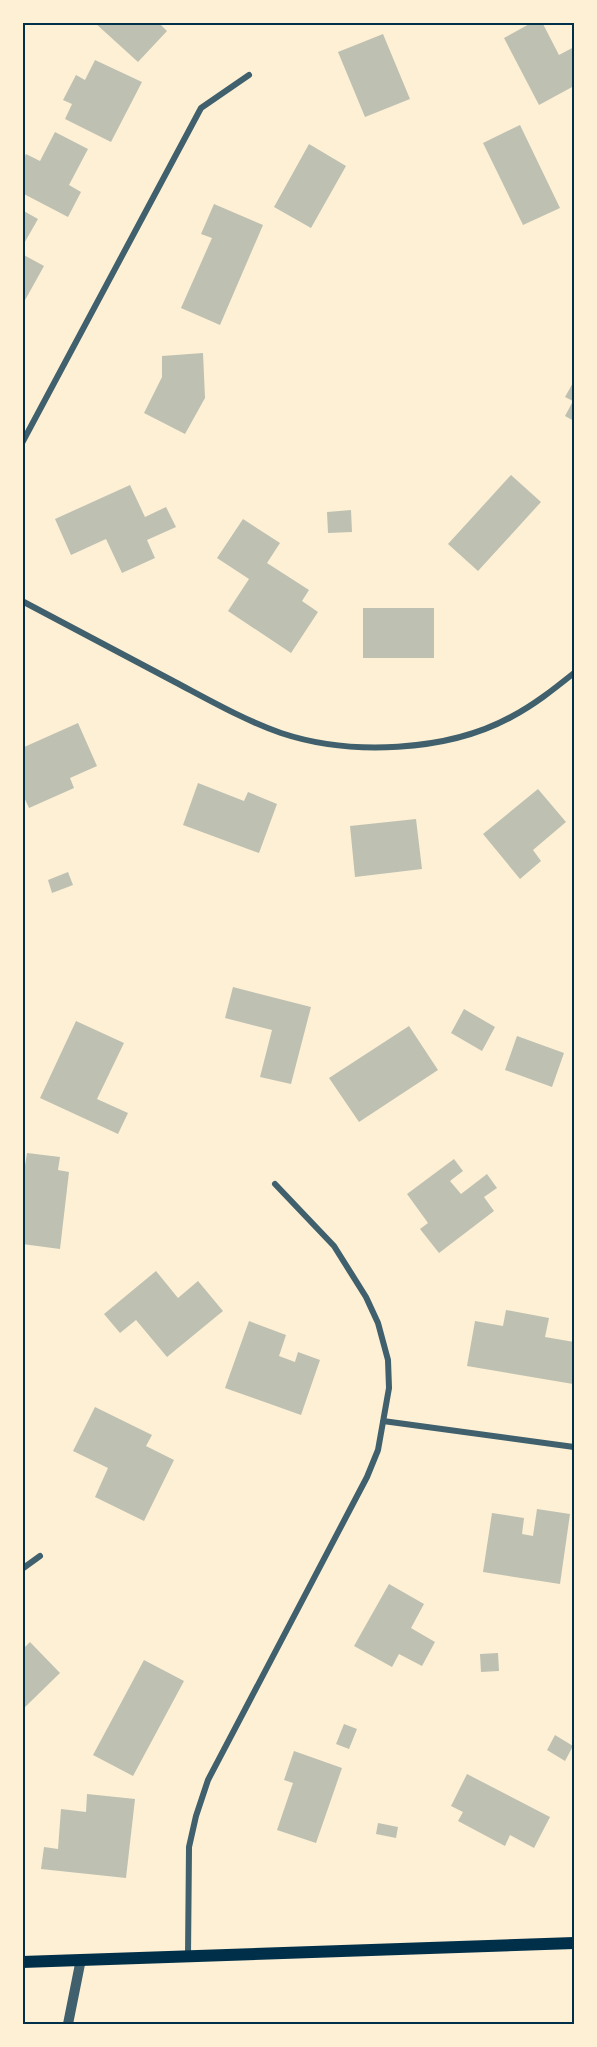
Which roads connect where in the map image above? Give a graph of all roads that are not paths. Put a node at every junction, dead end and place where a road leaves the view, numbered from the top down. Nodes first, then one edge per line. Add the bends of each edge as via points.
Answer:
1 (249, 75) dead end
2 (22, 443) edge
3 (22, 602) edge
4 (574, 673) edge
5 (275, 1184) dead end
6 (383, 1421) junction
7 (574, 1447) edge
8 (40, 1556) dead end
9 (22, 1569) edge
10 (574, 1943) edge
11 (188, 1956) junction
12 (81, 1959) junction
13 (22, 1962) edge
14 (68, 2025) edge

1 - 2 street via 201,108
3 - 4 street via 234,713 282,733 328,744 380,747 469,735 510,718
5 - 6 street via 333,1246 374,1314 388,1360 389,1388
6 - 7 street
6 - 11 street via 368,1477 208,1780 189,1847
8 - 9 street
10 - 11 main road
11 - 12 main road
12 - 13 main road
12 - 14 street

